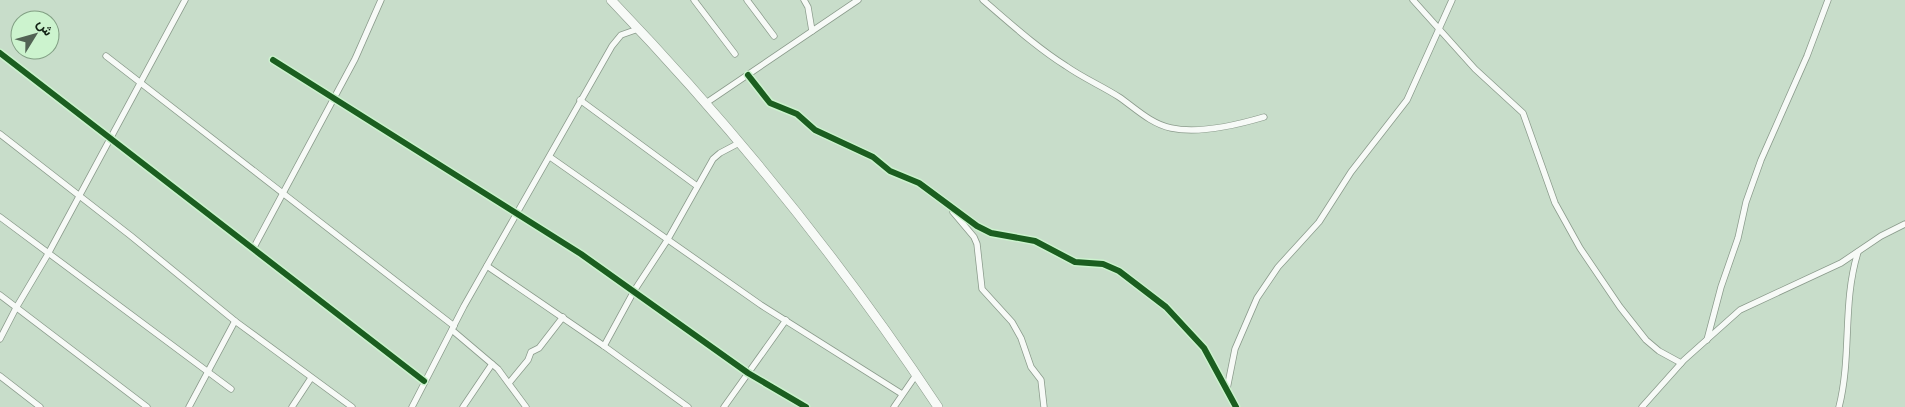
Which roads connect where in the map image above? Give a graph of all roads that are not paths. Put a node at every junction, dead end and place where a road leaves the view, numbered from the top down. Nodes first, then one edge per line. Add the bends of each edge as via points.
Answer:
1 (186, 0) edge
2 (381, 0) edge
3 (611, 0) edge
4 (694, 0) edge
5 (747, 0) edge
6 (804, 0) edge
7 (858, 0) edge
8 (983, 0) edge
9 (1413, 0) edge
10 (1452, 0) edge
11 (1828, 0) edge
12 (638, 29) junction
13 (1438, 30) junction
14 (812, 31) junction
15 (774, 36) dead end
16 (0, 53) edge
17 (734, 54) dead end
18 (106, 56) dead end
19 (273, 60) dead end
20 (748, 75) junction
21 (140, 82) junction
22 (334, 98) junction
23 (580, 100) junction
24 (706, 103) junction
25 (1264, 117) dead end
26 (0, 134) edge
27 (110, 138) junction
28 (739, 143) junction
29 (550, 157) junction
30 (697, 186) junction
31 (283, 193) junction
32 (78, 196) junction
33 (949, 207) junction
34 (518, 213) junction
35 (0, 217) edge
36 (1905, 224) edge
37 (668, 238) junction
38 (253, 249) junction
39 (1858, 252) junction
40 (48, 254) junction
41 (487, 266) junction
42 (634, 291) junction
43 (0, 295) edge
44 (16, 308) junction
45 (563, 317) junction
46 (235, 320) junction
47 (786, 320) junction
48 (453, 328) junction
49 (0, 339) edge
50 (1707, 340) junction
51 (604, 346) junction
52 (1681, 363) junction
53 (492, 364) junction
54 (208, 372) junction
55 (748, 373) junction
56 (916, 375) junction
57 (0, 376) edge
58 (312, 378) junction
59 (424, 381) junction
60 (509, 383) junction
61 (1227, 388) junction
62 (232, 389) dead end
63 (902, 394) junction
64 (523, 406) edge
65 (40, 407) edge
66 (147, 407) edge
67 (188, 407) edge
68 (292, 407) edge
69 (352, 407) edge
70 (412, 407) edge
71 (463, 407) edge
72 (688, 407) edge
73 (724, 407) edge
74 (806, 407) edge
75 (894, 407) edge
76 (938, 407) edge
77 (1044, 407) edge
78 (1236, 407) edge
79 (1642, 407) edge
80 (1839, 407) edge

1 - 21 street
2 - 22 street
3 - 12 street
4 - 17 street
5 - 15 street
6 - 14 street
7 - 14 street
8 - 25 street via 1066,67 1169,128 1186,130 1241,124
9 - 13 street
10 - 13 street
11 - 50 street via 1746,202
12 - 23 street via 624,33 616,40
12 - 24 street
13 - 52 street via 1523,114 1554,203 1580,248 1646,340
13 - 61 street via 1400,110 1350,172 1319,222 1278,267 1256,298 1234,349
14 - 20 street
16 - 27 street
18 - 21 street
19 - 22 street
20 - 24 street
20 - 33 street via 770,103 797,114 815,130 873,157 890,171 919,183
21 - 27 street
21 - 31 street
22 - 31 street
22 - 34 street
23 - 29 street
23 - 30 street
24 - 28 street
26 - 32 street
27 - 32 street
27 - 38 street
28 - 30 street via 713,159
28 - 56 street via 836,263
29 - 34 street
29 - 37 street
30 - 37 street
31 - 38 street
31 - 48 street
32 - 40 street
32 - 46 street
33 - 61 street via 991,232 1036,242 1075,262 1104,264 1119,271 1166,307 1186,327 1204,348
33 - 77 street via 974,237 979,253 982,289 1018,332 1031,367 1041,380
34 - 41 street
34 - 42 street
35 - 40 street
36 - 39 street
37 - 42 street
37 - 47 street
38 - 59 street
39 - 50 street via 1740,310
39 - 80 street via 1849,290 1846,366
40 - 44 street
40 - 54 street
41 - 45 street
41 - 48 street
42 - 51 street
42 - 55 street
43 - 44 street
44 - 49 street
44 - 66 street
45 - 51 street
45 - 60 street via 539,348 530,352 528,360
46 - 54 street
46 - 58 street
47 - 55 street
47 - 63 street
48 - 53 street
48 - 59 street
50 - 52 street
51 - 72 street
52 - 79 street
53 - 60 street
53 - 71 street
54 - 62 street
54 - 67 street
55 - 73 street
55 - 74 street
56 - 63 street
56 - 76 street
57 - 65 street
58 - 68 street
58 - 69 street
59 - 70 street
60 - 64 street
61 - 78 street
63 - 75 street

